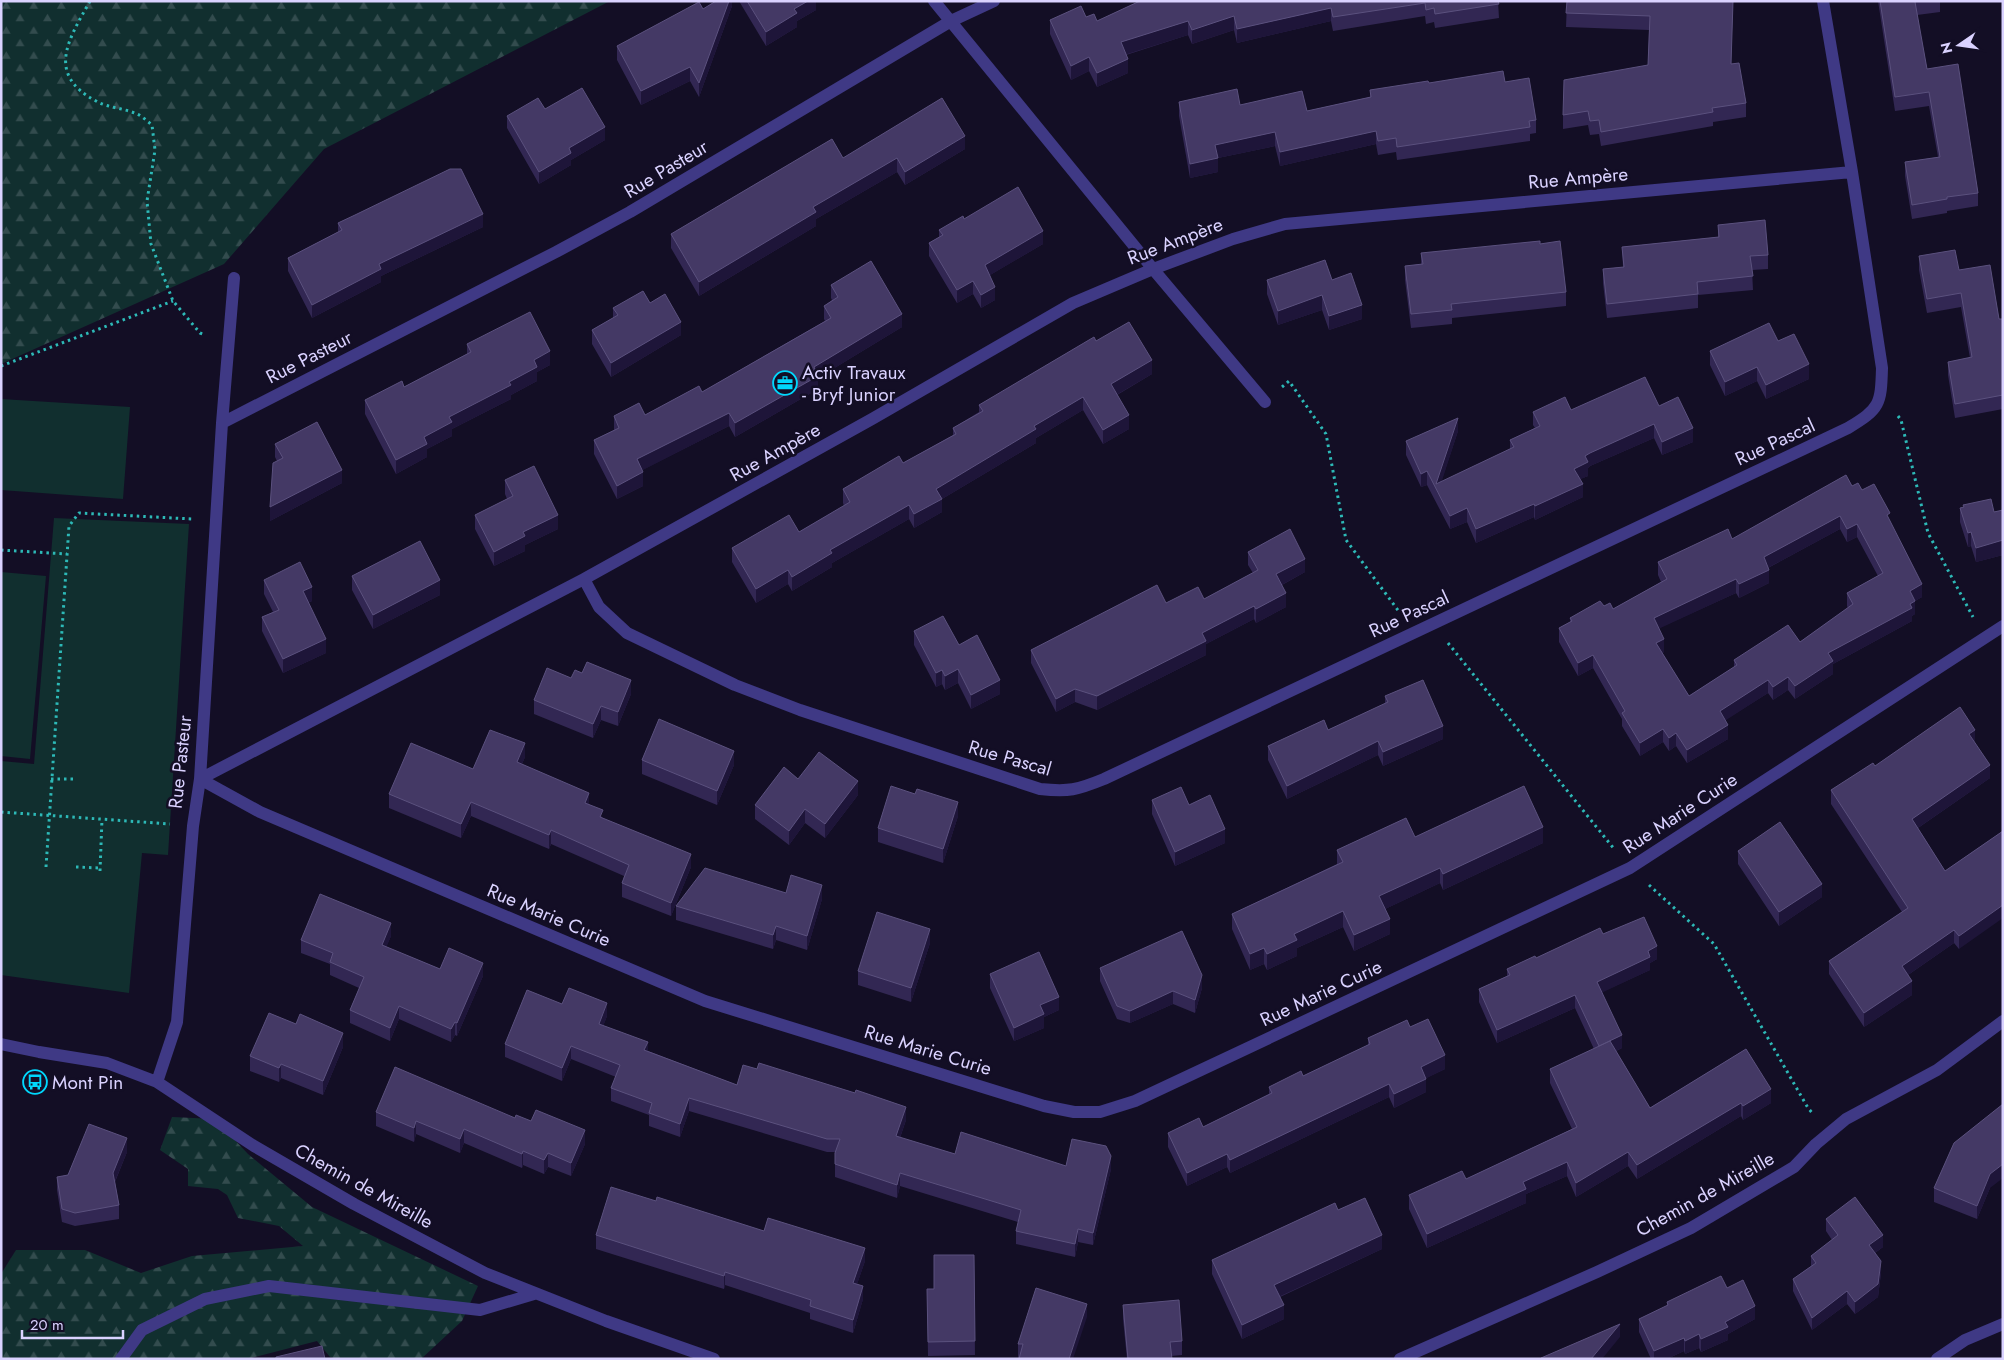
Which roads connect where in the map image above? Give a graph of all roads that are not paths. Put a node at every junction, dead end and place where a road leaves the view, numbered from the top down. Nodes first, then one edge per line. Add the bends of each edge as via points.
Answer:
1 (934, 1) edge
2 (994, 1) edge
3 (1823, 1) edge
4 (951, 21) junction
5 (1852, 172) junction
6 (1153, 269) junction
7 (234, 278) dead end
8 (1265, 402) road end
9 (222, 423) junction
10 (584, 579) junction
11 (2003, 626) edge
12 (200, 779) junction
13 (2003, 1021) edge
14 (1, 1044) edge
15 (158, 1082) junction
16 (534, 1294) junction
17 (2003, 1324) edge
18 (121, 1359) edge
19 (714, 1359) edge
20 (1400, 1359) edge
21 (1937, 1359) edge

1 - 4 street
2 - 4 street, Rue Pasteur
3 - 5 street
4 - 6 street
4 - 9 street, Rue Pasteur via 630,212
5 - 6 street, Rue Ampère via 1285,224 1233,239
5 - 10 street, Rue Pascal via 1882,368 1881,396 1870,415 1078,790 1040,789 800,710 735,685 627,633 599,608
6 - 8 street
6 - 10 street, Rue Ampère via 1073,303
7 - 9 street
9 - 12 street, Rue Pasteur
10 - 12 street
11 - 12 street, Rue Marie Curie via 1630,868 1135,1101 1100,1112 1074,1112 1044,1106 705,1001 260,812
12 - 15 street, Rue Pasteur via 193,826 177,1022
13 - 20 street, Chemin de Mireille via 1937,1070 1846,1118 1794,1167 1691,1228
14 - 15 street, Chemin de Mireille via 107,1063
15 - 16 street, Chemin de Mireille via 254,1146 354,1204 485,1273
16 - 18 street via 480,1310 269,1286 205,1299 142,1330
16 - 19 street, Chemin de Mireille
17 - 21 street via 1965,1340

